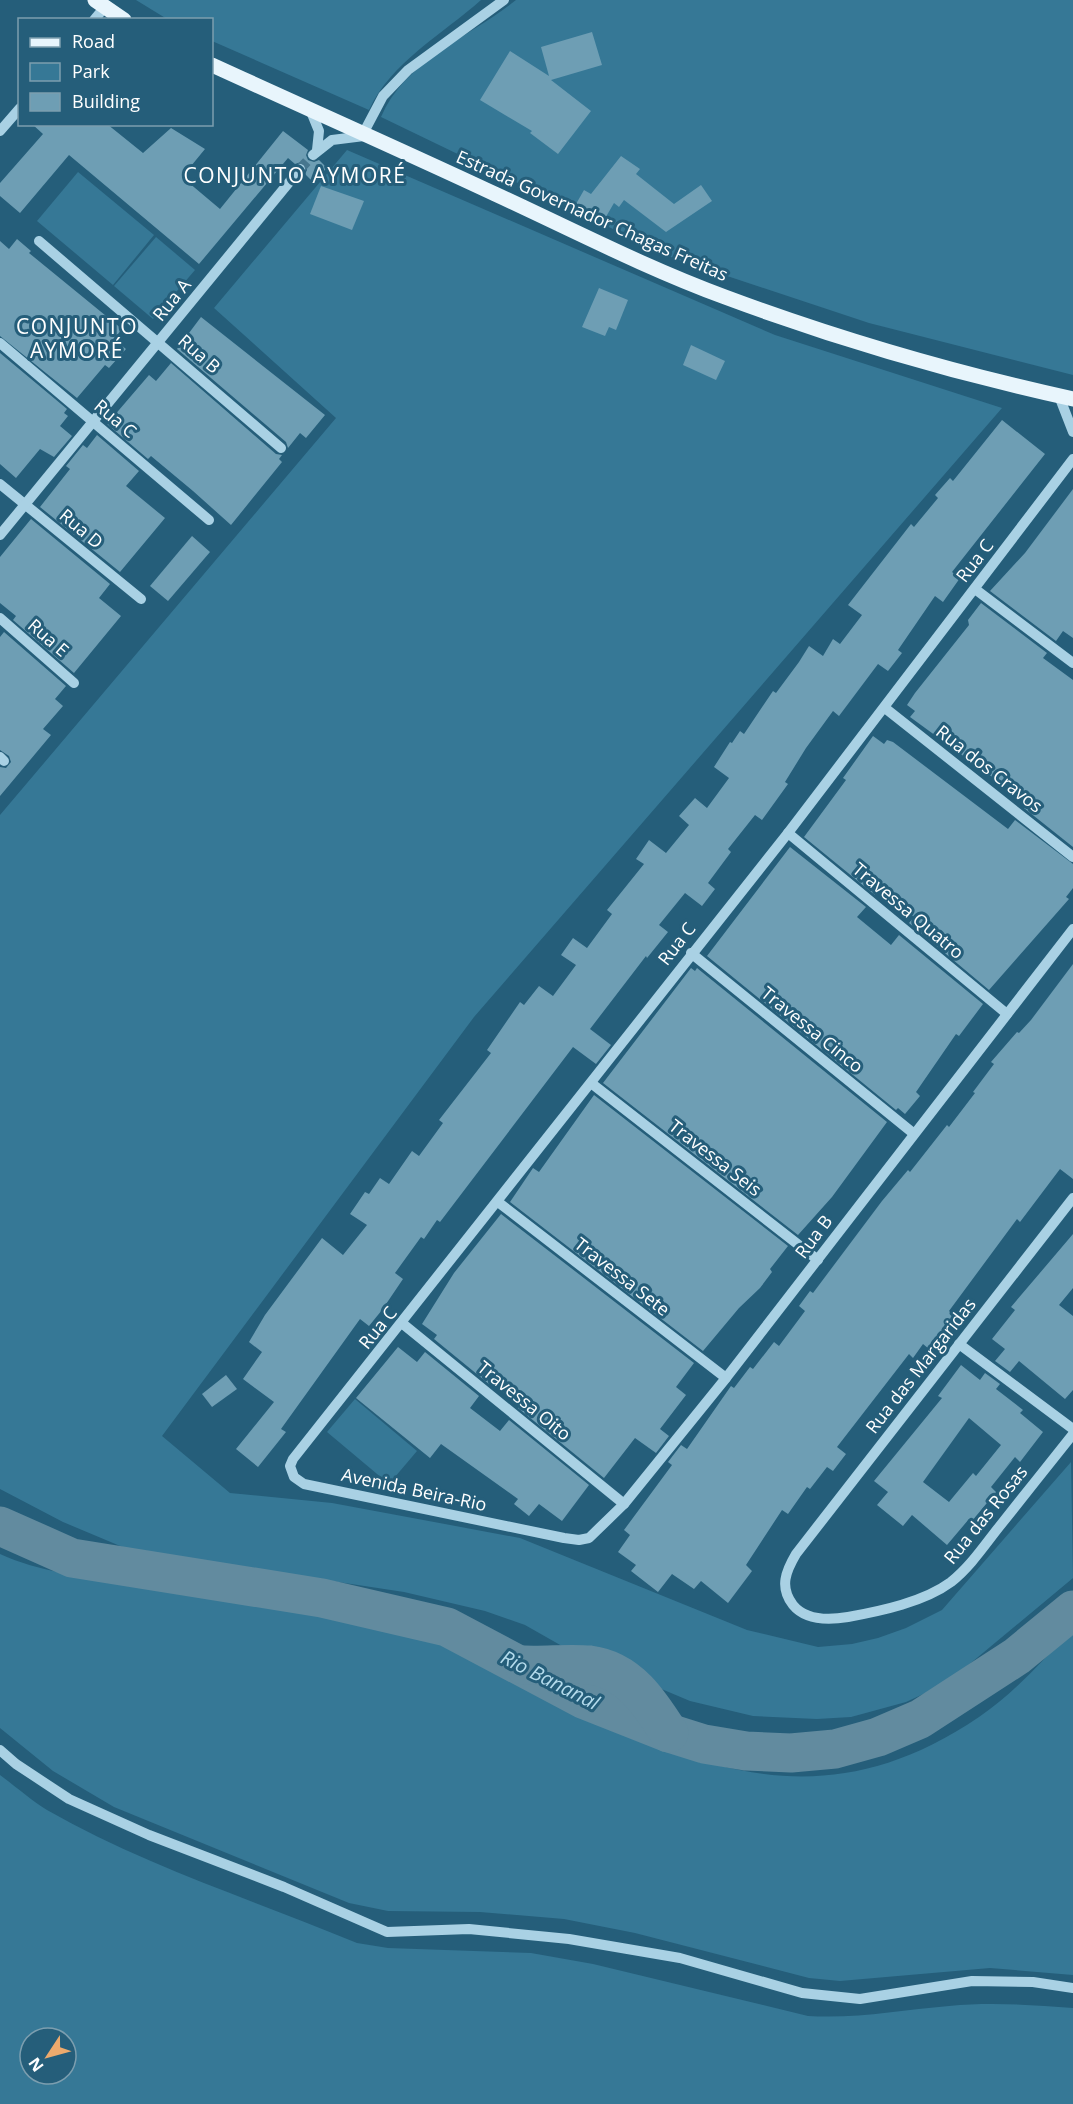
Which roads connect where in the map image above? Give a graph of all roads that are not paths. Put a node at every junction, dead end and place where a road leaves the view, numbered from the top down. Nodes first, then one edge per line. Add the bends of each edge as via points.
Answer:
1 (504, 0) edge
2 (98, 9) edge
3 (119, 18) edge
4 (213, 65) edge
5 (18, 110) edge
6 (310, 110) junction
7 (0, 131) edge
8 (367, 134) junction
9 (300, 169) tunnel mouth
10 (39, 241) dead end
11 (159, 342) junction
12 (0, 343) edge
13 (1066, 397) edge
14 (93, 422) junction
15 (1073, 432) edge
16 (281, 448) dead end
17 (1073, 459) edge
18 (0, 484) edge
19 (26, 503) junction
20 (208, 520) dead end
21 (0, 535) edge
22 (975, 589) junction
23 (141, 599) dead end
24 (0, 618) edge
25 (1073, 663) edge
26 (74, 683) dead end
27 (885, 708) junction
28 (788, 833) junction
29 (1073, 857) edge
30 (1073, 929) edge
31 (691, 953) junction
32 (1007, 1014) junction
33 (591, 1083) junction
34 (913, 1133) junction
35 (1073, 1198) edge
36 (498, 1202) junction
37 (818, 1260) junction
38 (403, 1324) junction
39 (959, 1344) junction
40 (726, 1378) junction
41 (1073, 1429) edge
42 (1073, 1434) edge
43 (303, 1447) joint
44 (624, 1504) junction
45 (564, 1538) joint
46 (796, 1554) joint
47 (0, 1750) edge
48 (1073, 1988) edge

1 - 8 street via 401,77 383,96
2 - 3 main road
4 - 6 main road, Estrada Governador Chagas Freitas
5 - 7 street
6 - 8 main road, Estrada Governador Chagas Freitas
6 - 8 street via 320,135 315,152 336,139
8 - 13 main road, Estrada Governador Chagas Freitas via 724,297 965,373
9 - 11 street, Rua A
10 - 11 street, Rua B
11 - 14 street, Rua A
11 - 16 street, Rua B
12 - 14 street, Rua C
13 - 15 street
14 - 19 street, Rua A
14 - 20 street, Rua C
17 - 22 street, Rua C
18 - 19 street, Rua D
19 - 21 street, Rua A
19 - 23 street, Rua D
22 - 25 street
22 - 27 street, Rua C
24 - 26 street, Rua E
27 - 28 street, Rua C
27 - 29 street, Rua dos Cravos
28 - 31 street, Rua C
28 - 32 street, Travessa Quatro
30 - 32 street, Rua B
31 - 33 street, Rua C
31 - 34 street, Travessa Cinco
32 - 34 street, Rua B
33 - 36 street, Rua C
33 - 37 street, Travessa Seis
34 - 37 street, Rua B
35 - 39 street, Rua das Margaridas
36 - 38 street, Rua C
36 - 40 street, Travessa Sete
37 - 40 street, Rua B
38 - 43 street, Rua C
38 - 44 street, Travessa Oito
39 - 41 street
39 - 46 street, Rua das Margaridas
40 - 44 street, Rua B
42 - 46 street, Rua das Rosas via 963,1572 919,1598 873,1612 818,1619 799,1610 787,1594 786,1574
43 - 45 street, Avenida Beira-Rio via 290,1467 294,1477 304,1484
44 - 45 street, Rua B via 589,1538
47 - 48 street via 69,1799 387,1932 469,1929 568,1939 680,1958 802,1993 860,1999 972,1981 1033,1982

